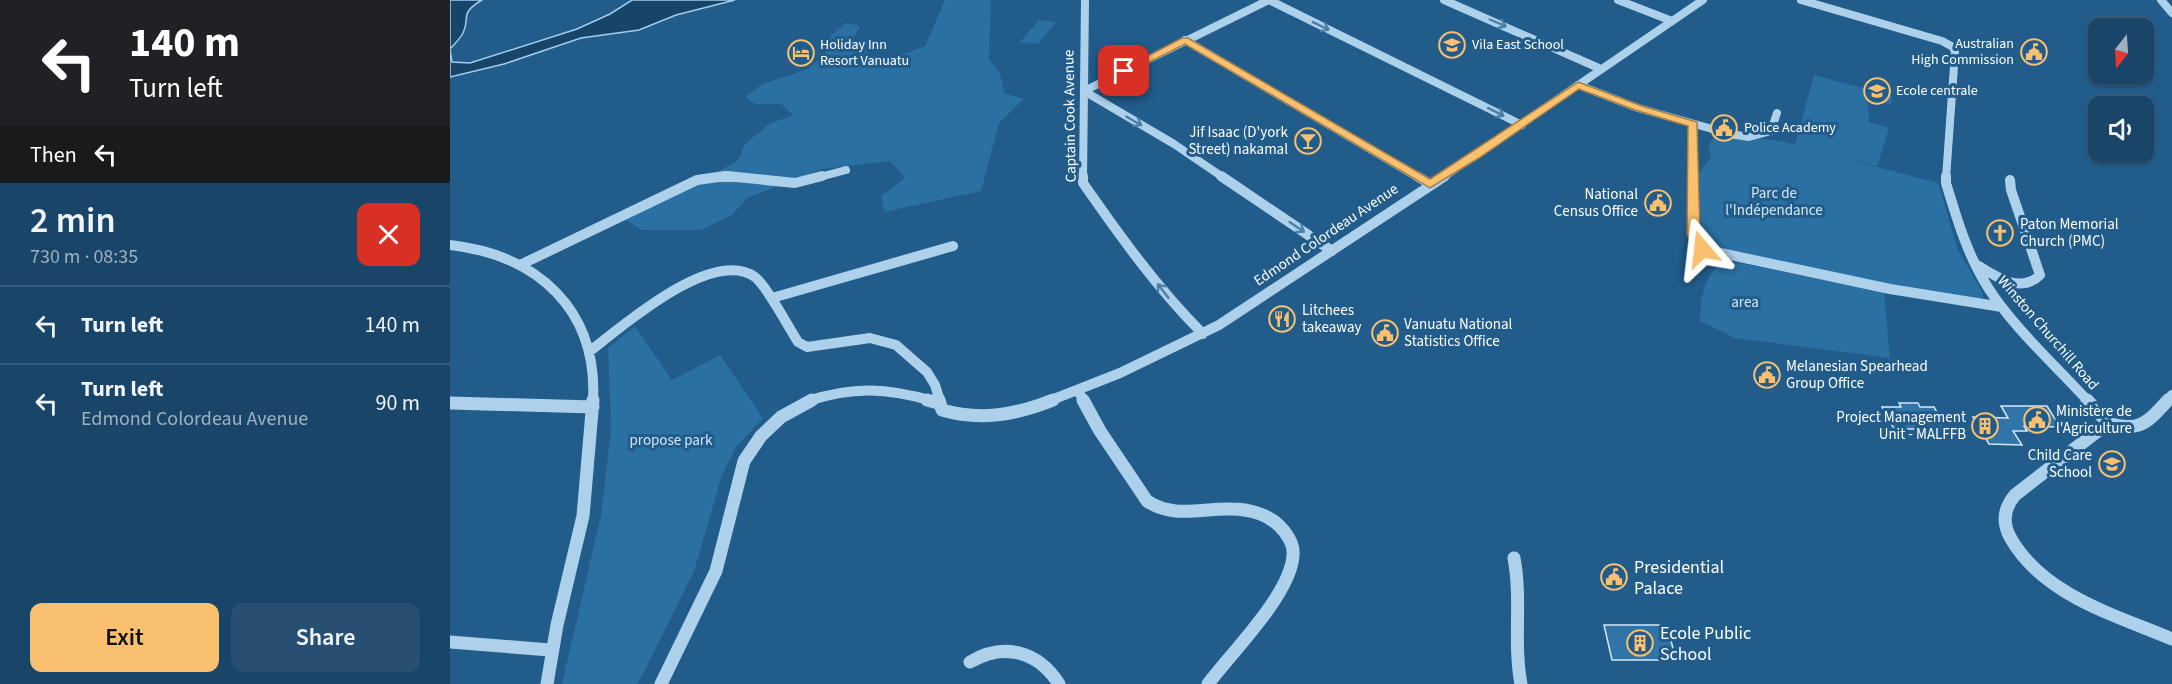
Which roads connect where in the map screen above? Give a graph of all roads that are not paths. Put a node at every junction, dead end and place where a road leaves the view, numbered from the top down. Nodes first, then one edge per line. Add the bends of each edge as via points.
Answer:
1 (1085, 0) edge
2 (1269, 0) edge
3 (1444, 0) edge
4 (1618, 0) edge
5 (1703, 0) edge
6 (1801, 0) edge
7 (2161, 0) edge
8 (2172, 13) edge
9 (1672, 21) junction
10 (1185, 40) junction
11 (1602, 69) junction
12 (1578, 85) junction
13 (1084, 91) junction
14 (1777, 113) dead end
15 (1693, 124) junction
16 (1522, 125) junction
17 (846, 170) dead end
18 (2010, 180) dead end
19 (1430, 184) junction
20 (450, 245) edge
21 (953, 246) dead end
22 (1332, 250) junction
23 (1974, 263) junction
24 (520, 265) junction
25 (772, 298) junction
26 (2002, 307) junction
27 (1203, 334) junction
28 (590, 351) junction
29 (1078, 391) junction
30 (2172, 395) edge
31 (450, 403) edge
32 (938, 403) junction
33 (593, 407) junction
34 (2108, 423) junction
35 (1514, 558) dead end
36 (2172, 639) edge
37 (450, 642) edge
38 (550, 650) junction
39 (970, 662) dead end
40 (547, 684) edge
41 (661, 684) edge
42 (1059, 684) edge
43 (1208, 684) edge
44 (1521, 684) edge

1 - 13 street, Captain Cook Avenue
2 - 10 street
2 -> 16 street
3 -> 11 street
4 - 9 street
5 - 9 street, Edmond Colordeau Avenue
6 - 23 street, Winston Churchill Road via 1953,47 1946,183 1956,222
7 - 8 street
9 - 11 street, Edmond Colordeau Avenue
10 - 13 street
10 - 19 street
11 - 12 street, Edmond Colordeau Avenue
12 - 15 street
12 - 16 street, Edmond Colordeau Avenue
13 -> 22 street via 1174,144
27 -> 13 street, Captain Cook Avenue via 1175,306 1083,183
14 - 15 street via 1771,131 1749,137
15 - 26 street via 1694,235 1702,249 1890,289
16 - 19 street, Edmond Colordeau Avenue
17 - 24 street via 795,183 726,176 697,180
18 - 23 street via 2040,275 2031,283 2013,283
19 - 22 street, Edmond Colordeau Avenue
20 - 24 street via 486,251
21 - 25 street
22 - 27 street, Edmond Colordeau Avenue
23 - 26 street, Winston Churchill Road
24 - 28 street via 571,308
25 - 28 street via 748,272 718,271 669,296
25 - 32 street via 798,342 807,347 870,338 896,345 927,372 935,385
26 - 34 street, Winston Churchill Road
27 - 29 street, Edmond Colordeau Avenue
28 - 33 street
29 - 32 street, Edmond Colordeau Avenue via 1033,408 990,417 962,416 942,410
29 - 43 street via 1100,431 1155,508 1173,514 1216,509 1252,511 1269,517 1290,537 1294,557 1282,589
30 - 34 street via 2138,428 2125,429
31 - 33 street
32 - 41 street, Edmond Colordeau Avenue via 869,389 839,392 809,401 761,436 744,461 716,571
33 - 38 street via 582,526
34 - 36 street via 2010,501 2005,523 2017,551 2051,582
35 - 44 street
37 - 38 street
38 - 40 street
39 - 42 street via 992,652 1022,653 1054,673

